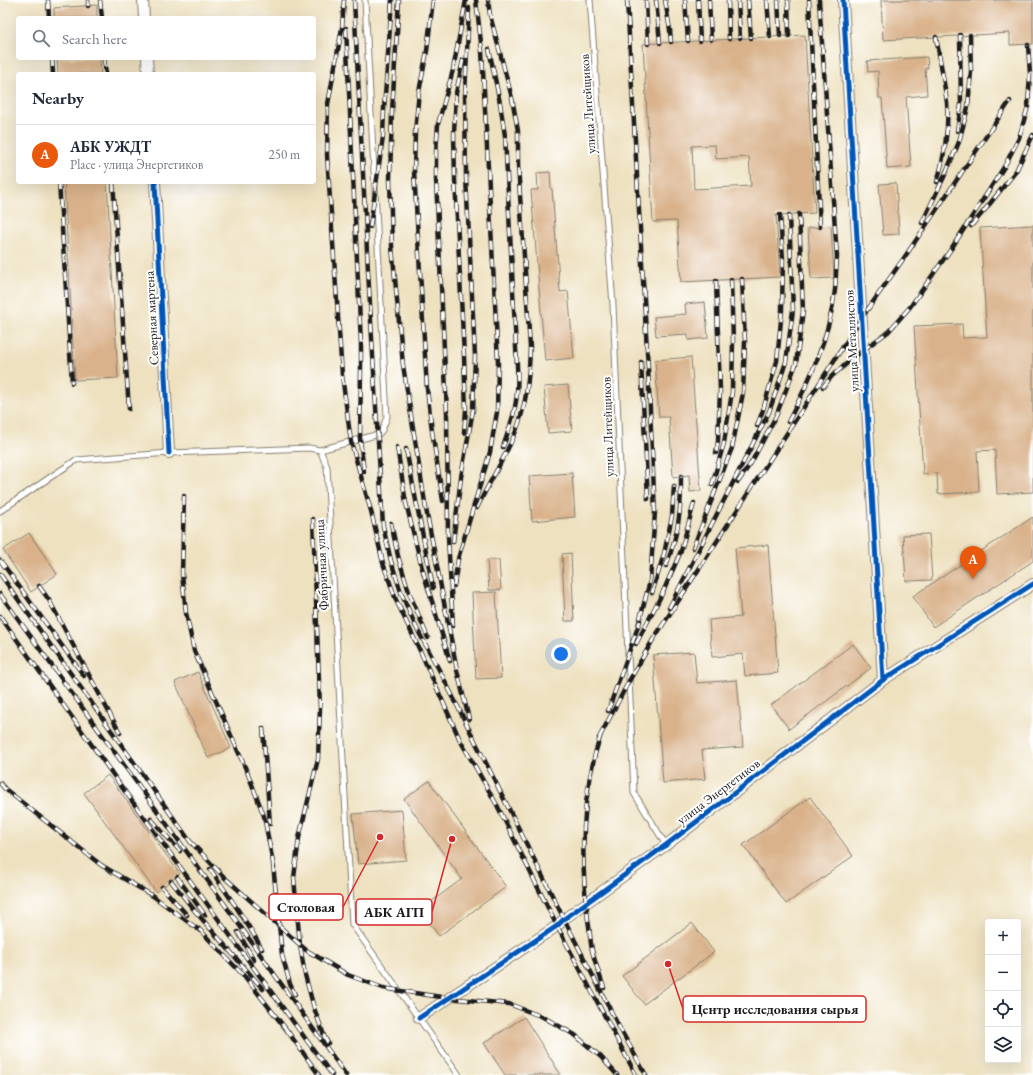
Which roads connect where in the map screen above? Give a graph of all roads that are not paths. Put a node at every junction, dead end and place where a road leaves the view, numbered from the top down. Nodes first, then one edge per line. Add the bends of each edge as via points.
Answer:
1 (143, 0) edge
2 (365, 0) edge
3 (590, 0) edge
4 (843, 0) edge
5 (144, 16) edge
6 (147, 60) edge
7 (148, 72) edge
8 (155, 184) edge
9 (320, 450) junction
10 (169, 453) junction
11 (0, 511) edge
12 (1033, 584) edge
13 (883, 680) junction
14 (666, 844) junction
15 (419, 1018) junction
16 (459, 1075) edge

1 - 5 street
2 - 9 lane via 387,417 379,434
3 - 14 lane, улица Литейщиков via 613,305 634,793
4 - 13 street, улица Металлистов
6 - 7 street
8 - 10 street, Северная мартена
9 - 10 lane via 309,448
9 - 15 lane, Фабричная улица via 327,467 352,924
10 - 11 lane via 76,460
12 - 13 street, улица Энергетиков
13 - 14 street, улица Энергетиков
14 - 15 street, улица Энергетиков via 557,926
15 - 16 lane

